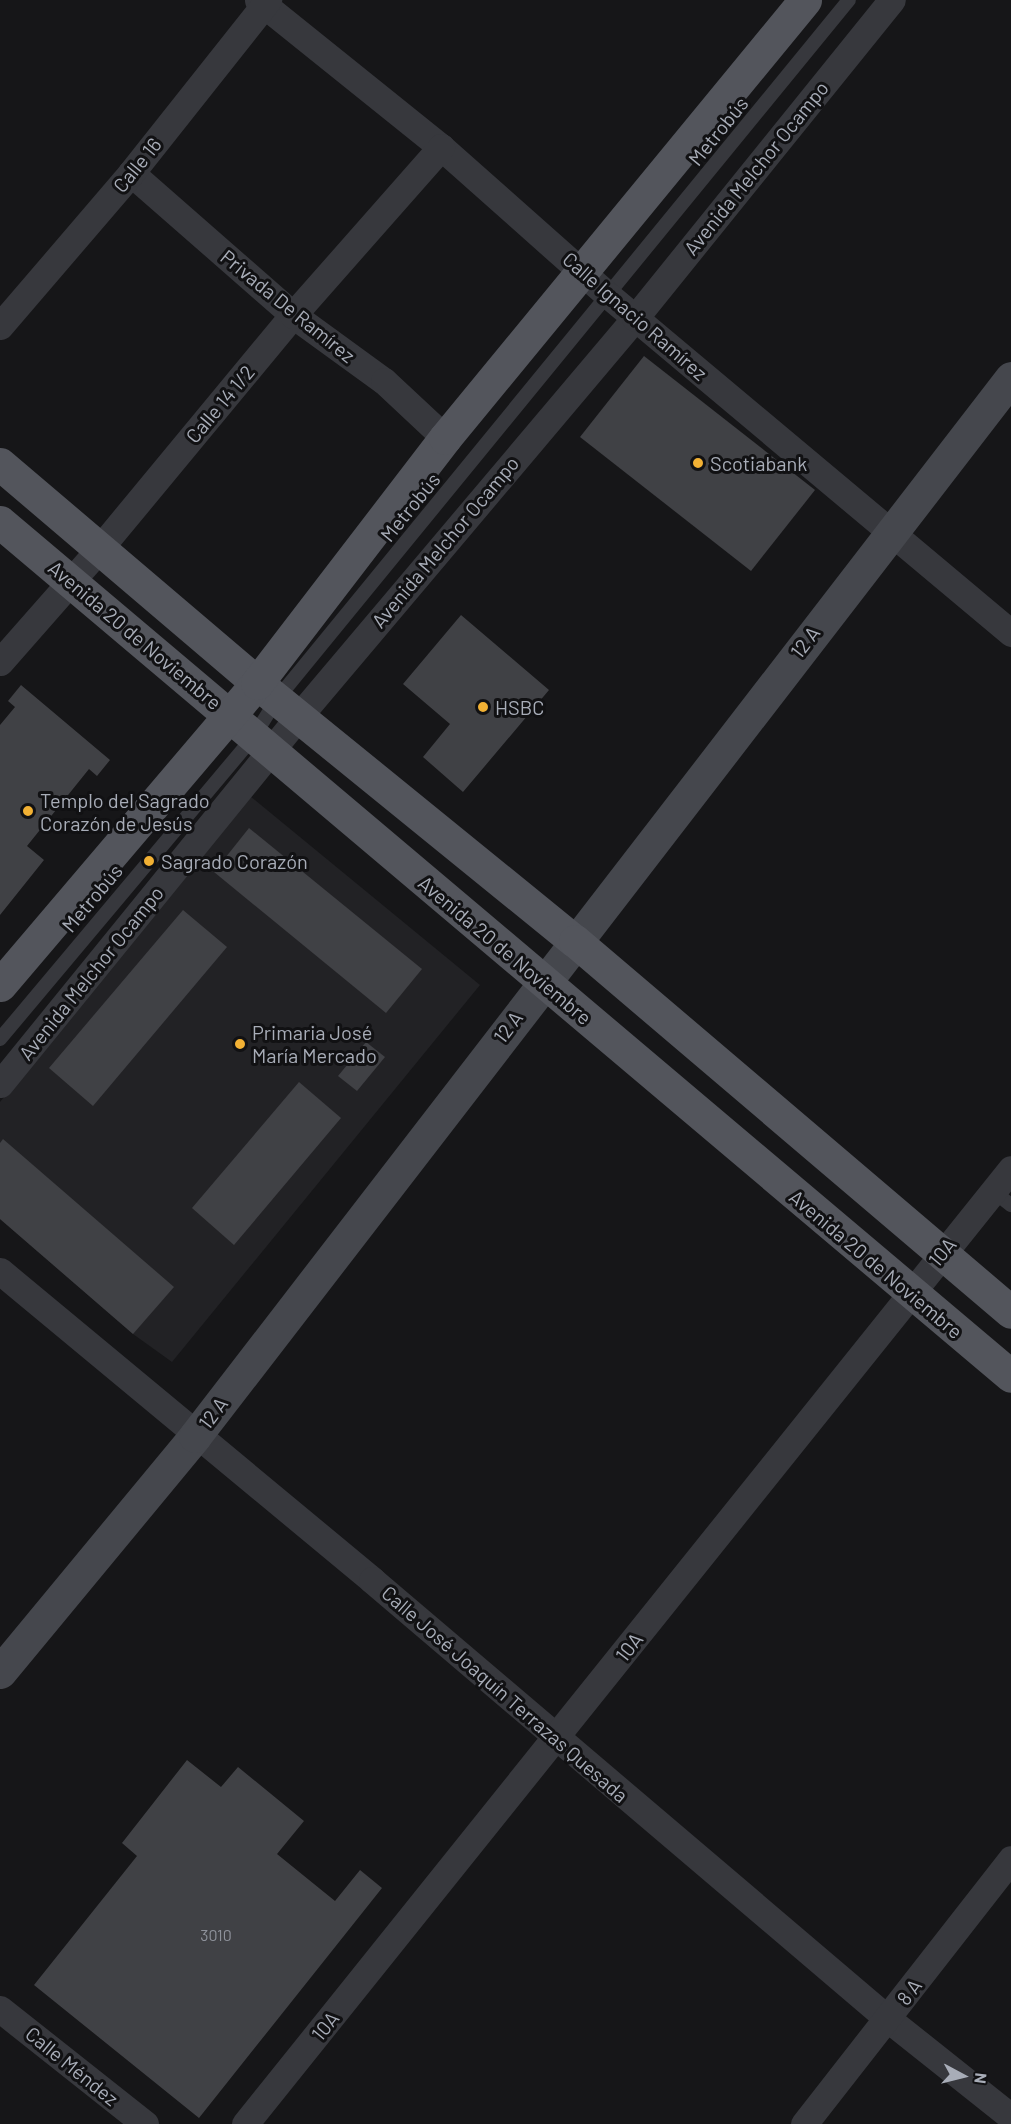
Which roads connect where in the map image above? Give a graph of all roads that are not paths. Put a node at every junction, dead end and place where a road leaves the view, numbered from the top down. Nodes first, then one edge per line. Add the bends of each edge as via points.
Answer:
1 (805, 0) edge
2 (849, 0) edge
3 (892, 0) edge
4 (263, 2) edge
5 (441, 147) junction
6 (131, 173) junction
7 (581, 270) junction
8 (609, 296) junction
9 (293, 315) junction
10 (635, 318) junction
11 (0, 326) edge
12 (1011, 378) edge
13 (445, 438) junction
14 (0, 464) edge
15 (0, 522) edge
16 (889, 533) junction
17 (100, 548) junction
18 (70, 579) junction
19 (1011, 633) edge
20 (0, 662) edge
21 (278, 699) junction
22 (252, 733) junction
23 (575, 941) junction
24 (543, 982) junction
25 (0, 985) edge
26 (0, 1039) edge
27 (0, 1084) edge
28 (1011, 1169) edge
29 (1002, 1198) edge
30 (940, 1254) junction
31 (0, 1271) edge
32 (908, 1293) junction
33 (1011, 1312) edge
34 (1011, 1376) edge
35 (195, 1437) junction
36 (0, 1672) edge
37 (557, 1739) junction
38 (1011, 1859) edge
39 (0, 2009) edge
40 (888, 2019) junction
41 (1011, 2117) edge
42 (145, 2124) edge
43 (246, 2124) edge
44 (804, 2124) edge

1 - 7 main road, Avenida Melchor Ocampo
2 - 8 lane, Metrobús
3 - 10 street, Avenida Melchor Ocampo
4 - 5 street, Calle Ignacio Ramírez
4 - 6 street, Calle 16
5 - 7 street, Calle Ignacio Ramírez
5 - 9 street, Calle 14 1/2
6 - 9 street, Privada De Ramírez
6 - 11 street, Calle 16
7 - 8 street, Calle Ignacio Ramírez
7 - 13 main road, Avenida Melchor Ocampo
8 - 10 street, Calle Ignacio Ramírez
8 - 21 lane, Metrobús
9 - 13 street, Privada De Ramírez via 384,381
9 - 17 street, Calle 14 1/2
10 - 16 street, Calle Ignacio Ramírez
10 - 21 street, Avenida Melchor Ocampo
12 - 16 main road, 12 A
13 - 21 main road, Avenida Melchor Ocampo
14 - 17 main road
15 - 18 main road, Avenida 20 de Noviembre
16 - 19 street, Calle Ignacio Ramírez
16 - 23 main road, 12 A
17 - 18 street, Calle 14 1/2
17 - 21 main road
18 - 20 street, Calle 14 1/2
18 - 22 main road, Avenida 20 de Noviembre
21 - 22 main road, Avenida Melchor Ocampo
21 - 22 street, Avenida Melchor Ocampo
21 - 23 main road
22 - 24 main road, Avenida 20 de Noviembre
22 - 25 main road, Avenida Melchor Ocampo
22 - 26 lane, Metrobús
22 - 27 street, Avenida Melchor Ocampo
23 - 24 main road, 12 A
23 - 30 main road
24 - 32 main road, Avenida 20 de Noviembre
24 - 35 main road, 12 A
28 - 29 street, 10A
29 - 30 street, 10A
30 - 32 street, 10A
30 - 33 main road
31 - 35 street, Calle José Joaquín Terrazas Quesada
32 - 34 main road, Avenida 20 de Noviembre
32 - 37 street, 10A
35 - 36 main road, 12 A
35 - 37 street, Calle José Joaquín Terrazas Quesada via 372,1580
37 - 40 street, Calle José Joaquín Terrazas Quesada
37 - 43 street, 10A
38 - 40 street, 8 A
39 - 42 street, Calle Méndez
40 - 41 street, Calle José Joaquín Terrazas Quesada
40 - 44 street, 8 A

